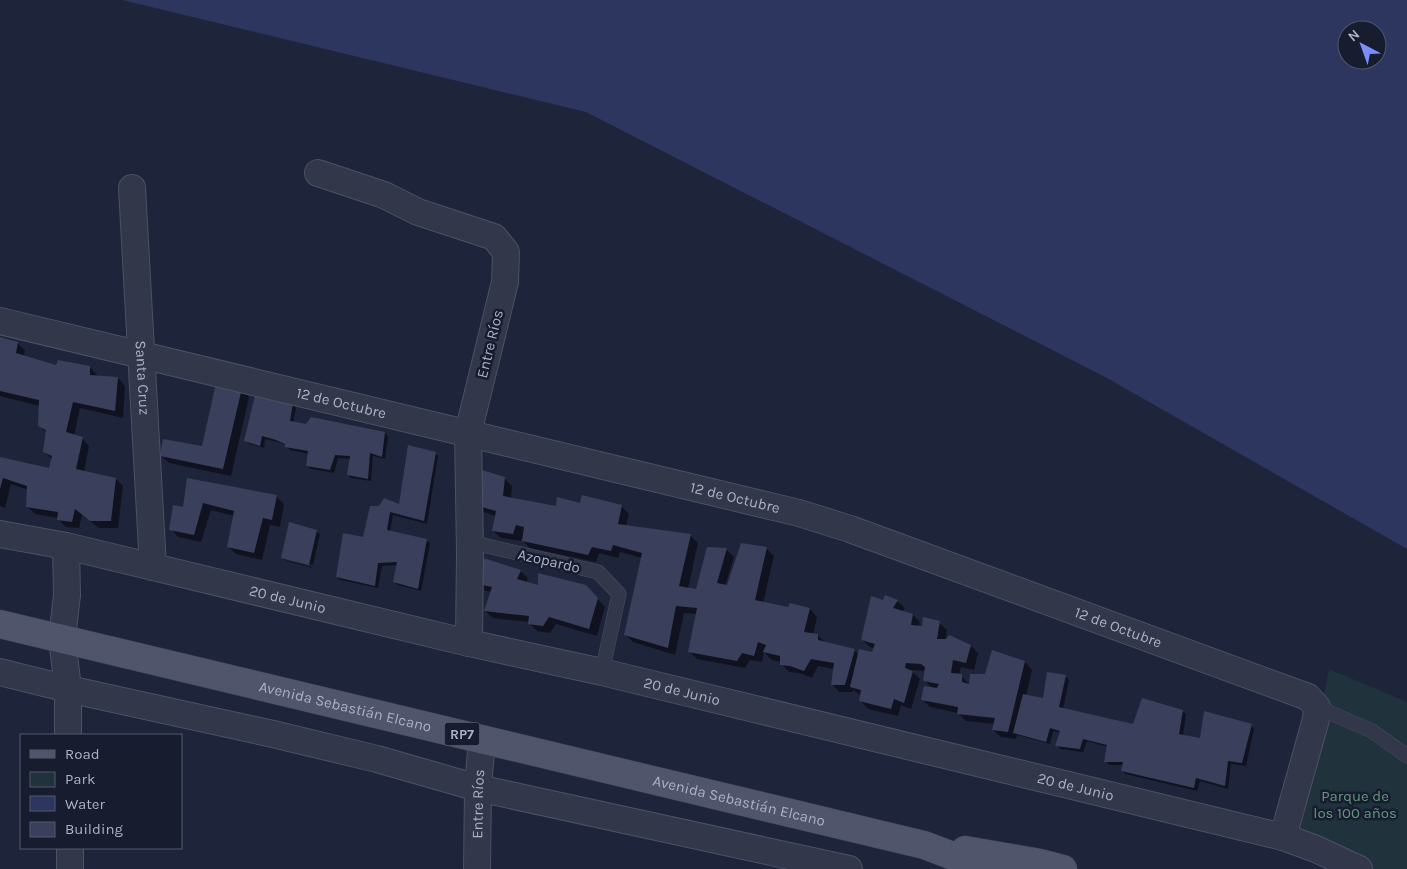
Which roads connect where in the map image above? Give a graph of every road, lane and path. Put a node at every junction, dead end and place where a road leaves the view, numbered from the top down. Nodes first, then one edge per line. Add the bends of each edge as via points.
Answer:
1 (318, 173) dead end
2 (132, 188) dead end
3 (0, 321) edge
4 (141, 354) junction
5 (468, 433) junction
6 (0, 534) edge
7 (470, 542) junction
8 (66, 546) junction
9 (153, 567) junction
10 (0, 624) edge
11 (62, 638) junction
12 (469, 643) junction
13 (0, 672) edge
14 (602, 672) junction
15 (68, 689) junction
16 (1317, 707) junction
17 (68, 734) edge
18 (482, 738) junction
19 (1407, 756) edge
20 (478, 788) junction
21 (1282, 837) junction
22 (924, 844) junction
23 (70, 849) edge
24 (70, 869) edge
25 (477, 869) edge
26 (849, 869) edge
27 (988, 869) edge
28 (1063, 869) edge
29 (1359, 869) edge

1 - 5 street, Entre Ríos via 494,237 506,252 505,282
2 - 4 street, Santa Cruz
3 - 4 street, 12 de Octubre
4 - 5 street, 12 de Octubre
4 - 9 street, Santa Cruz
5 - 7 street, Entre Ríos
5 - 16 street, 12 de Octubre via 799,513 850,529 1308,698
6 - 8 street, 20 de Junio
7 - 12 street, Entre Ríos
7 - 14 lane, Azopardo via 598,572 619,594
8 - 9 street, 20 de Junio
8 - 11 street via 67,595
9 - 12 street, 20 de Junio
10 - 11 main road, Avenida Sebastián Elcano / RP7
11 - 15 street
11 - 18 main road, Avenida Sebastián Elcano / RP7
12 - 14 street, 20 de Junio
13 - 15 street
14 - 21 street, 20 de Junio
15 - 17 street
15 - 20 street via 282,736
16 - 19 lane via 1372,731
16 - 21 street
18 - 20 street, Entre Ríos
18 - 22 main road, Avenida Sebastián Elcano / RP7
20 - 25 street, Entre Ríos
20 - 26 street
21 - 29 street, 20 de Junio
22 - 27 main road, Avenida Sebastián Elcano / RP7
22 - 28 main road, Avenida Sebastián Elcano / RP7
23 - 24 street

